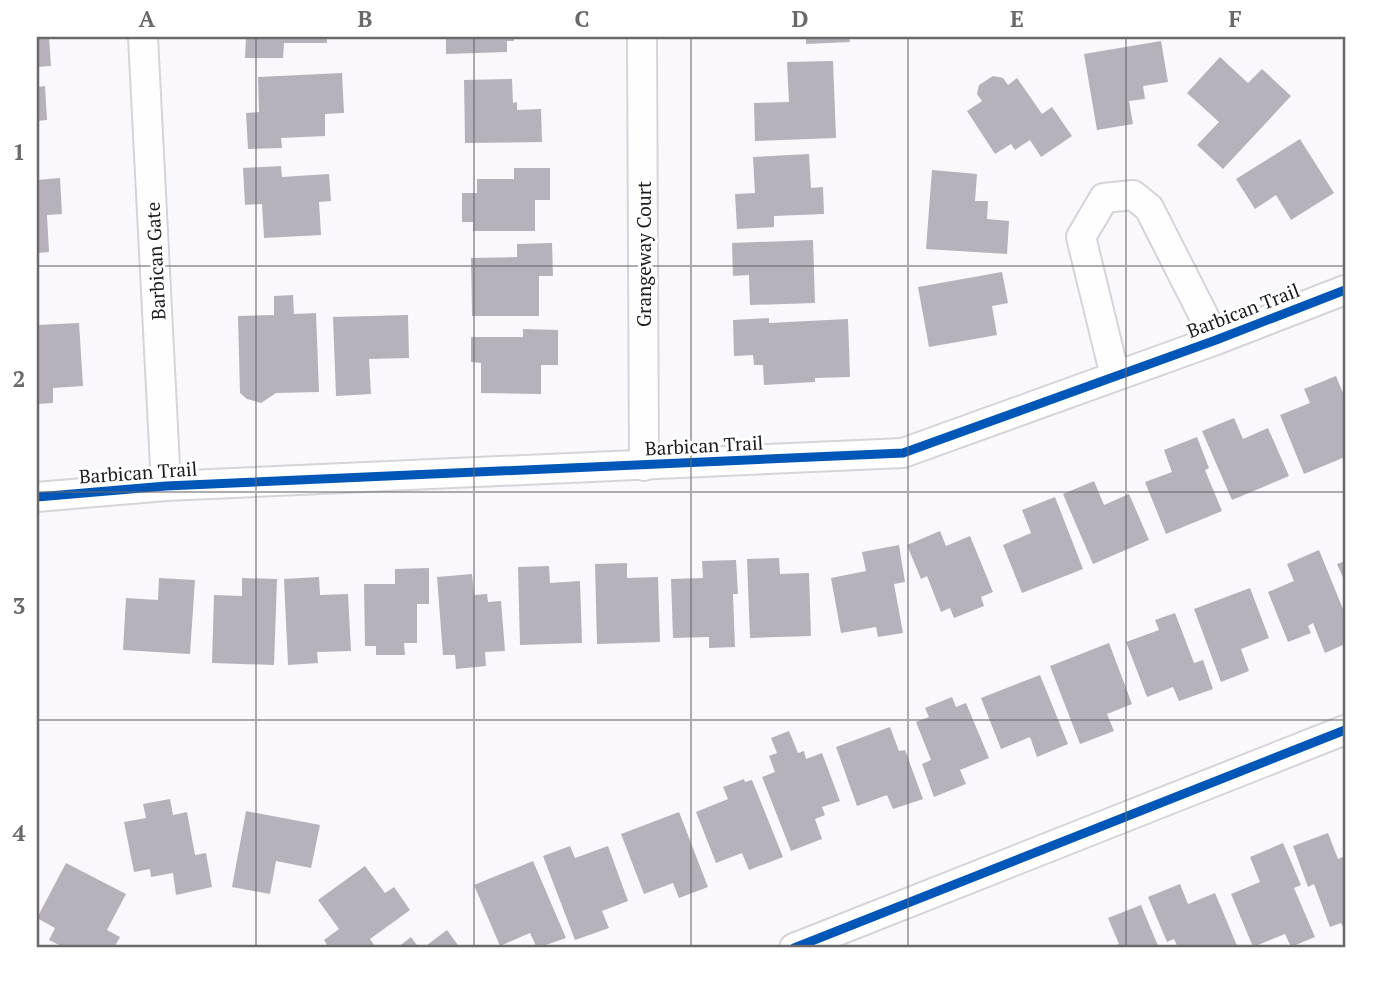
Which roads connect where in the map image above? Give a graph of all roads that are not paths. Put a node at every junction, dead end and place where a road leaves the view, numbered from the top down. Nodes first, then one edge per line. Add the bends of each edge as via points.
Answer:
1 (143, 37) edge
2 (642, 41) dead end
3 (1345, 290) edge
4 (1216, 340) junction
5 (1115, 376) junction
6 (644, 466) junction
7 (166, 486) junction
8 (37, 497) edge
9 (1345, 730) edge
10 (794, 948) edge

1 - 7 street, Barbican Gate
2 - 6 street, Grangeway Court
3 - 4 street, Barbican Trail
4 - 5 street, Barbican Trail
4 - 5 street, Barbican Trail via 1149,208 1133,195 1104,198 1080,237
5 - 6 street, Barbican Trail via 903,453
6 - 7 street, Barbican Trail
7 - 8 street, Barbican Trail
9 - 10 street

